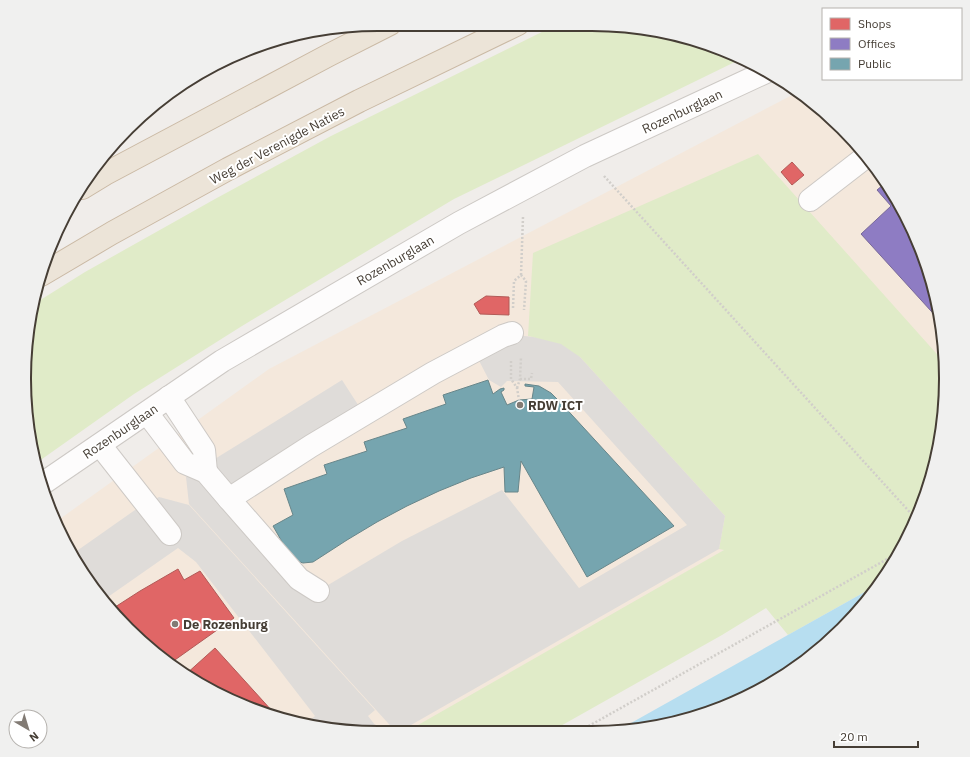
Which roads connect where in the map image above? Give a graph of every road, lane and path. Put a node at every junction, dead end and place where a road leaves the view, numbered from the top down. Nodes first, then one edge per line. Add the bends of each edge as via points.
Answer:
1 (376, 31) edge
2 (504, 31) edge
3 (759, 75) edge
4 (585, 156) junction
5 (862, 160) edge
6 (93, 181) edge
7 (522, 189) junction
8 (810, 200) dead end
9 (48, 271) edge
10 (521, 275) dead end
11 (512, 333) dead end
12 (511, 356) dead end
13 (532, 373) dead end
14 (520, 379) dead end
15 (169, 397) junction
16 (519, 400) dead end
17 (147, 413) junction
18 (100, 445) junction
19 (206, 472) junction
20 (47, 481) edge
21 (229, 499) junction
22 (912, 514) edge
23 (170, 534) dead end
24 (888, 559) edge
25 (318, 591) dead end
26 (589, 726) edge

1 - 6 highway
2 - 9 highway, Weg der Verenigde Naties via 228,169 112,232
3 - 4 street, Rozenburglaan
4 - 7 street, Rozenburglaan
4 - 22 path
5 - 8 street
7 - 10 path
7 - 15 street, Rozenburglaan via 459,223 222,362
11 - 21 street via 433,373 311,446
12 - 16 path via 511,379 517,388
13 - 14 path via 531,379
15 - 17 street, Rozenburglaan
15 - 19 street via 204,450
17 - 18 street, Rozenburglaan
17 - 19 street via 184,463
18 - 20 street, Rozenburglaan
18 - 23 street
19 - 21 street
21 - 25 street via 299,579
24 - 26 path

